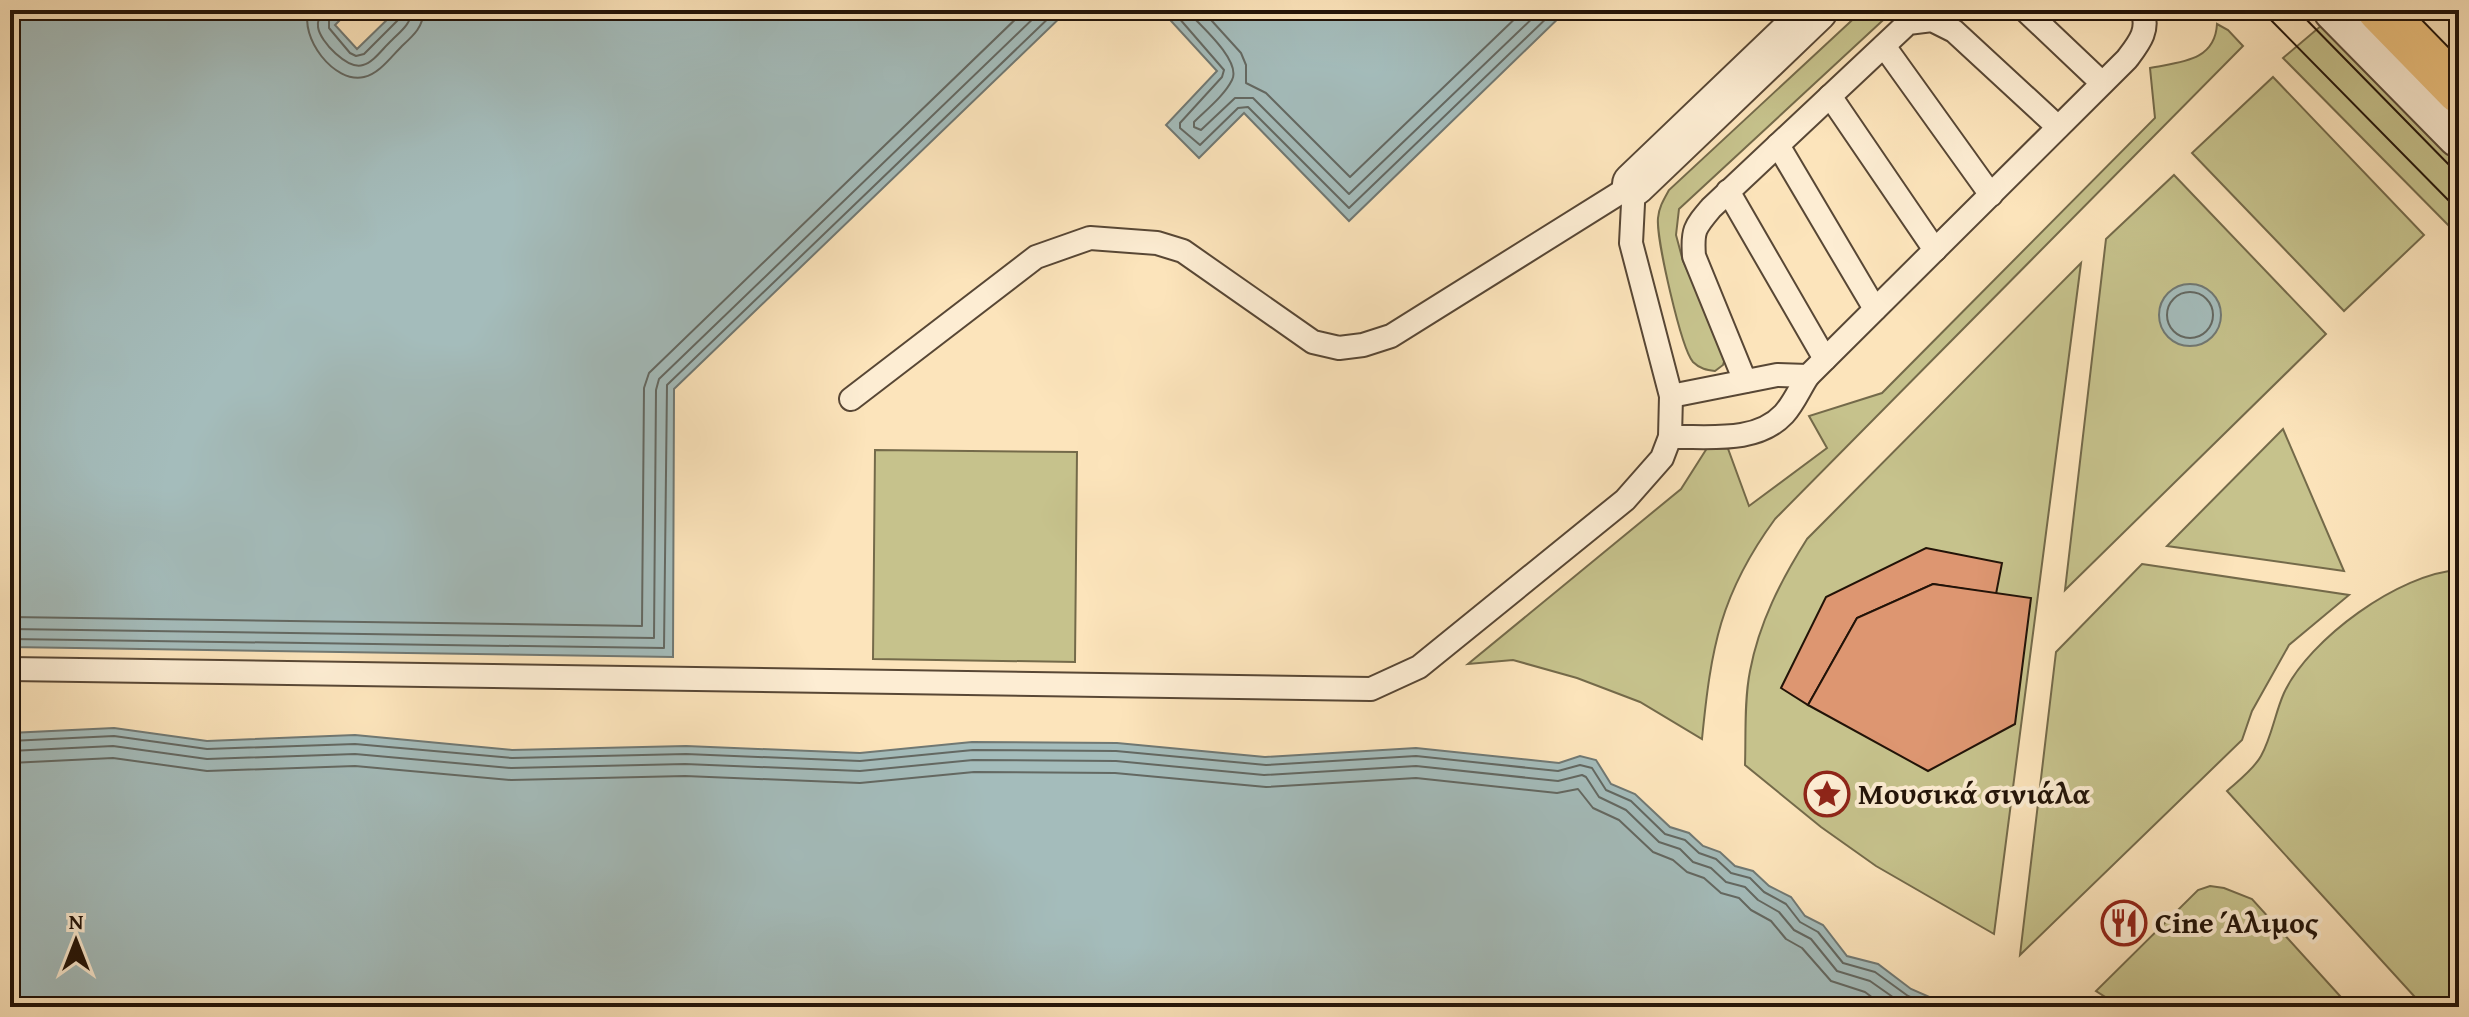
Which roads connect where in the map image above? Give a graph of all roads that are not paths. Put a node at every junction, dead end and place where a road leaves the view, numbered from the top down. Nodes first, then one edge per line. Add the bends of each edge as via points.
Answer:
1 (1816, 10) edge
2 (2025, 10) edge
3 (2142, 10) edge
4 (2335, 10) edge
5 (2380, 10) edge
6 (1884, 46) junction
7 (2102, 83) junction
8 (2459, 91) edge
9 (1830, 96) junction
10 (2058, 127) junction
11 (2459, 136) edge
12 (1778, 145) junction
13 (1634, 184) junction
14 (1728, 191) junction
15 (1991, 195) junction
16 (1935, 250) junction
17 (1875, 309) junction
18 (1825, 359) junction
19 (1808, 376) junction
20 (1745, 381) junction
21 (1671, 396) junction
22 (851, 399) dead end
23 (1670, 437) junction
24 (10, 669) edge

1 - 13 street
2 - 7 lane
3 - 7 lane via 2143,38
4 - 11 street
5 - 8 highway
6 - 9 lane
6 - 10 lane via 1908,23 1932,20 1954,31
6 - 15 lane
7 - 10 lane
9 - 12 lane
9 - 16 lane
10 - 15 lane
12 - 14 lane
12 - 17 lane
13 - 21 lane via 1631,243
13 - 22 lane via 1391,336 1339,348 1313,342 1183,251 1157,243 1090,238 1036,257
14 - 18 lane
14 - 20 lane via 1694,227 1692,237 1694,256
15 - 16 lane
16 - 17 lane
17 - 18 lane
18 - 19 lane
19 - 20 lane
19 - 23 lane via 1786,412 1761,431
20 - 21 lane
21 - 23 lane
23 - 24 lane via 1662,458 1625,500 1419,667 1371,689

